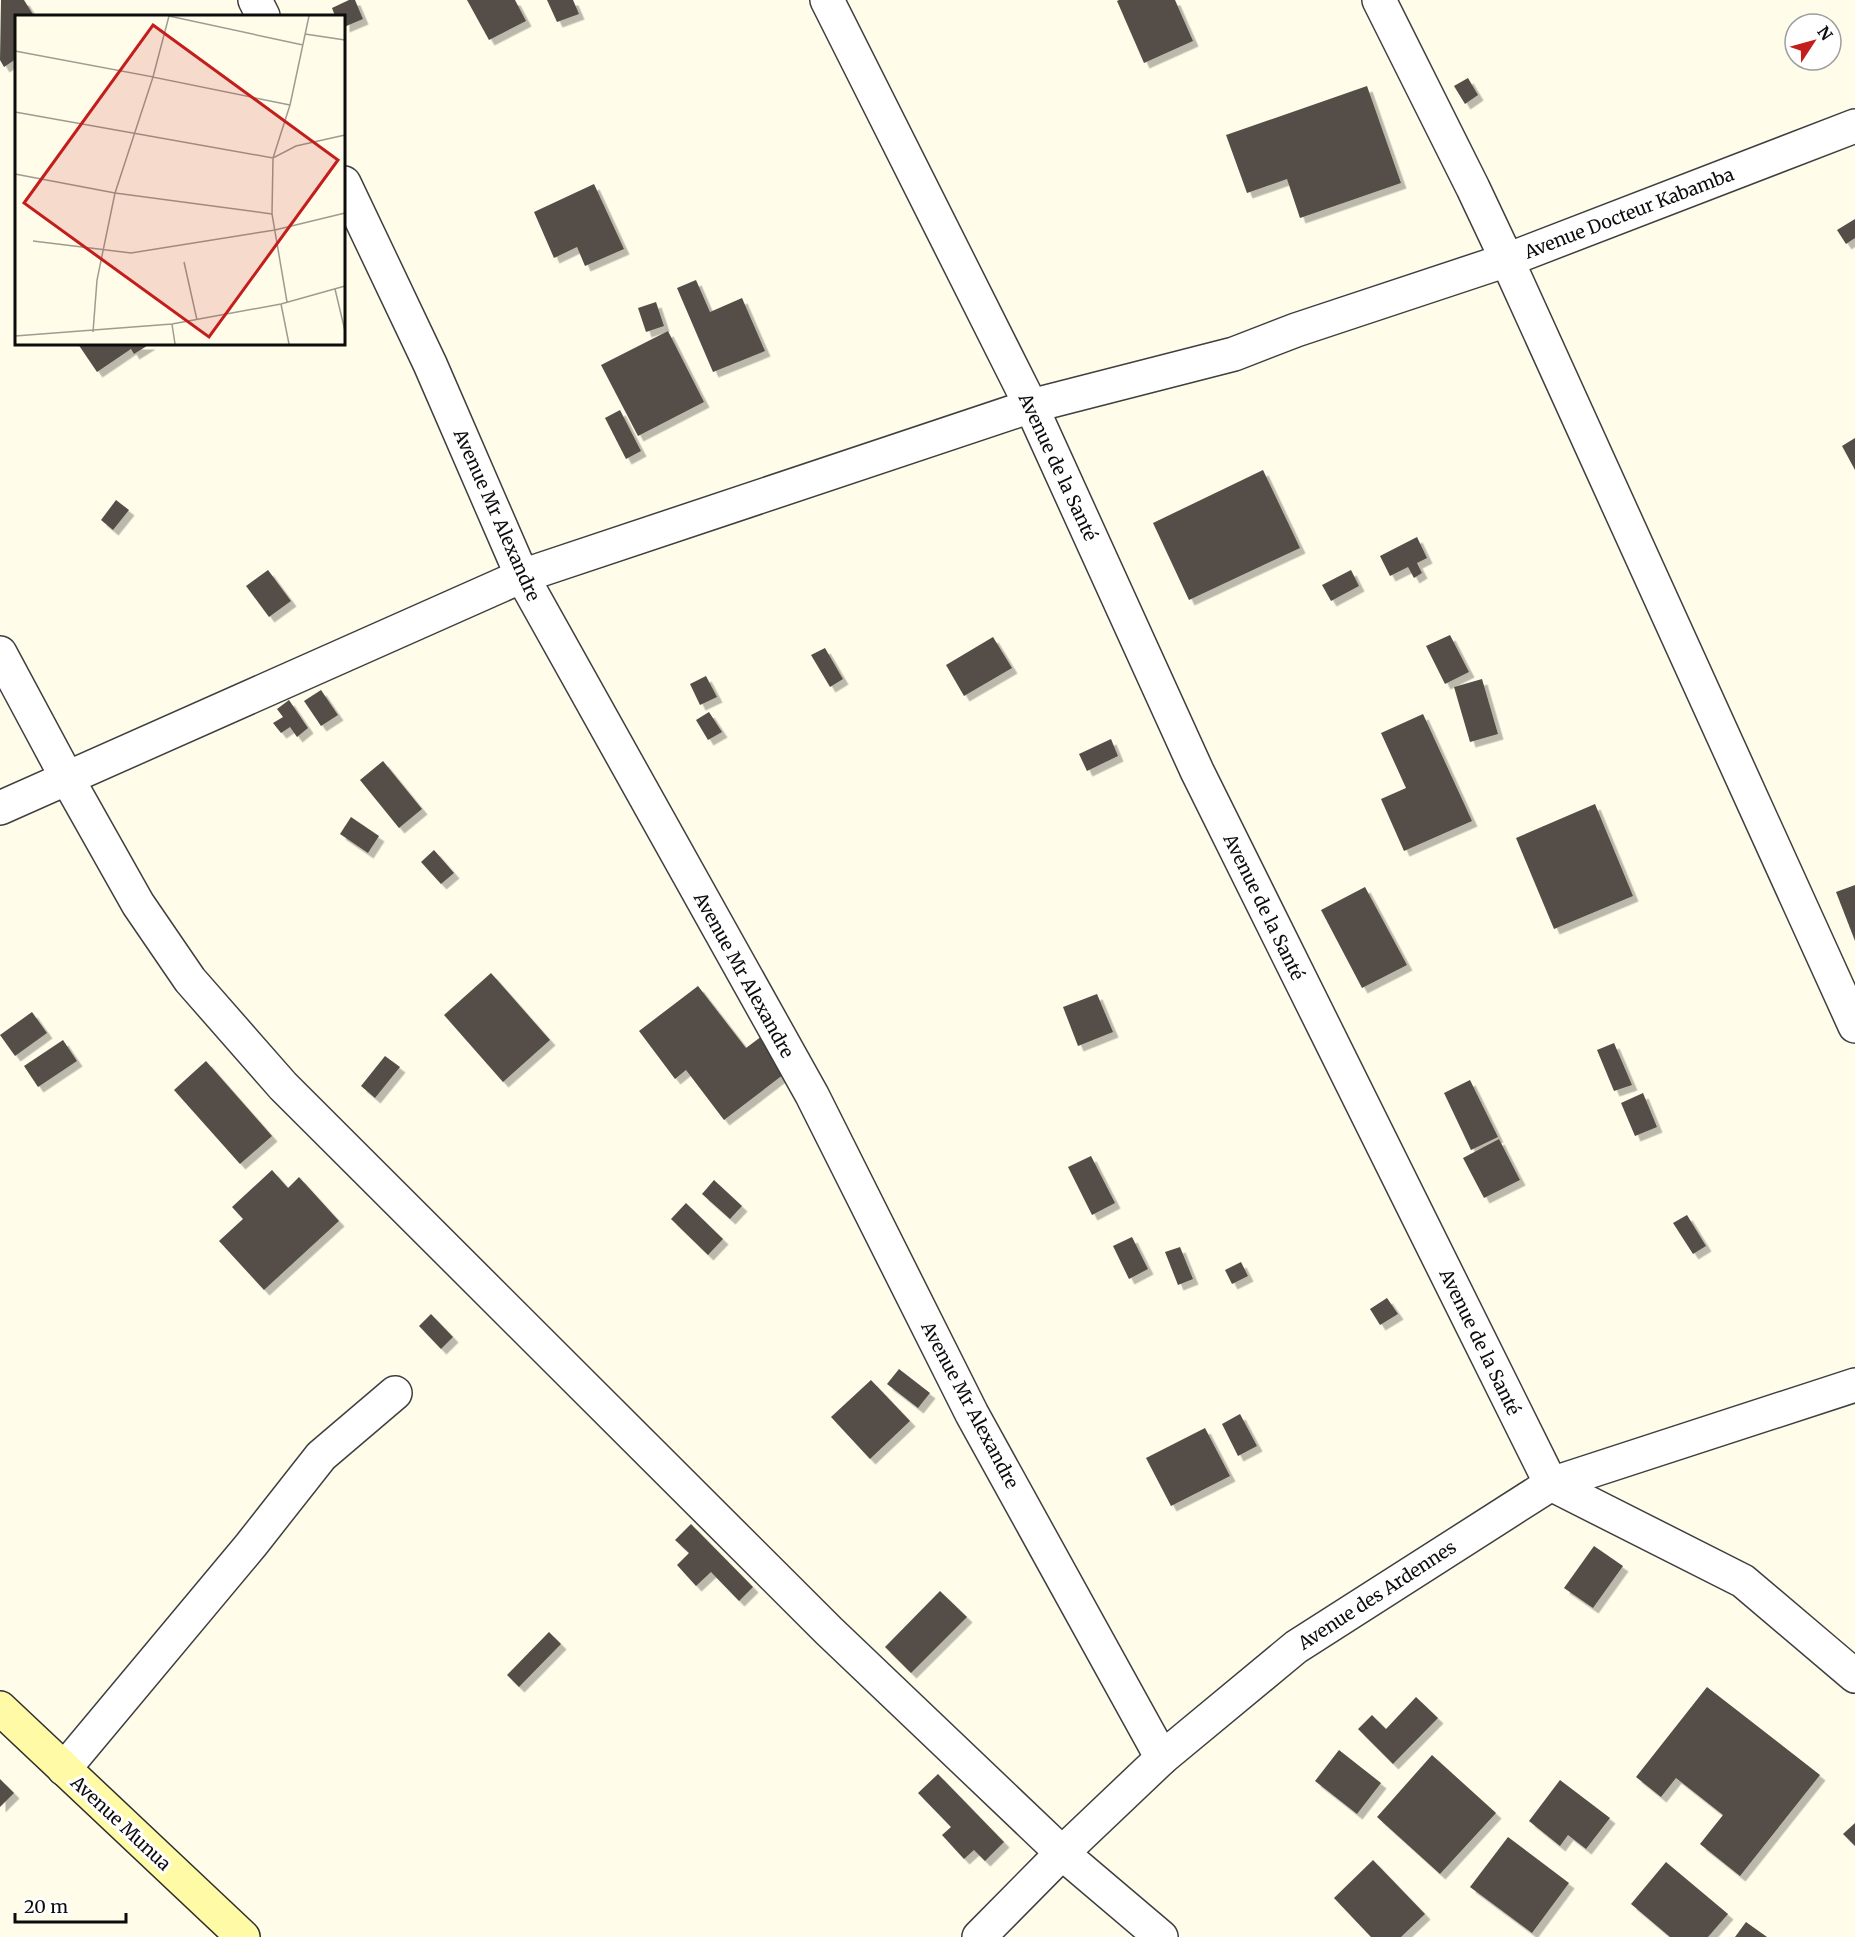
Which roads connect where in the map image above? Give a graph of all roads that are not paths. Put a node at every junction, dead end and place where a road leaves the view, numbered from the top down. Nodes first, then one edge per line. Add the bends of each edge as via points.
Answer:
1 (255, 0) edge
2 (827, 0) edge
3 (1378, 0) edge
4 (262, 15) edge
5 (1855, 126) edge
6 (345, 185) edge
7 (1507, 260) junction
8 (1031, 406) junction
9 (522, 576) junction
10 (0, 653) edge
11 (67, 778) junction
12 (0, 808) edge
13 (1855, 1026) edge
14 (1855, 1385) edge
15 (395, 1393) dead end
16 (1551, 1484) junction
17 (1855, 1676) edge
18 (0, 1708) edge
19 (1162, 1758) junction
20 (64, 1769) junction
21 (1062, 1853) junction
22 (243, 1937) edge
23 (980, 1937) edge
24 (1161, 1937) edge

1 - 4 street
2 - 8 street, Avenue de la Santé
3 - 7 street, Avenue Docteur Kabamba
5 - 7 street, Avenue Docteur Kabamba
6 - 9 street, Avenue Mr Alexandre via 430,364
7 - 8 street via 1234,354
7 - 13 street
8 - 9 street
8 - 16 street, Avenue de la Santé via 1197,771
9 - 11 street
9 - 19 street, Avenue Mr Alexandre via 812,1095 972,1414
10 - 11 street
11 - 12 street
11 - 21 street via 138,904 190,980 283,1086 829,1631
14 - 16 street, Avenue des Ardennes
15 - 20 street via 321,1456
16 - 17 street via 1743,1581
16 - 19 street, Avenue des Ardennes via 1296,1647
18 - 20 main road, Avenue Munua
19 - 21 street, Avenue des Ardennes
20 - 22 main road, Avenue Munua
21 - 23 street, Avenue des Ardennes
21 - 24 street

